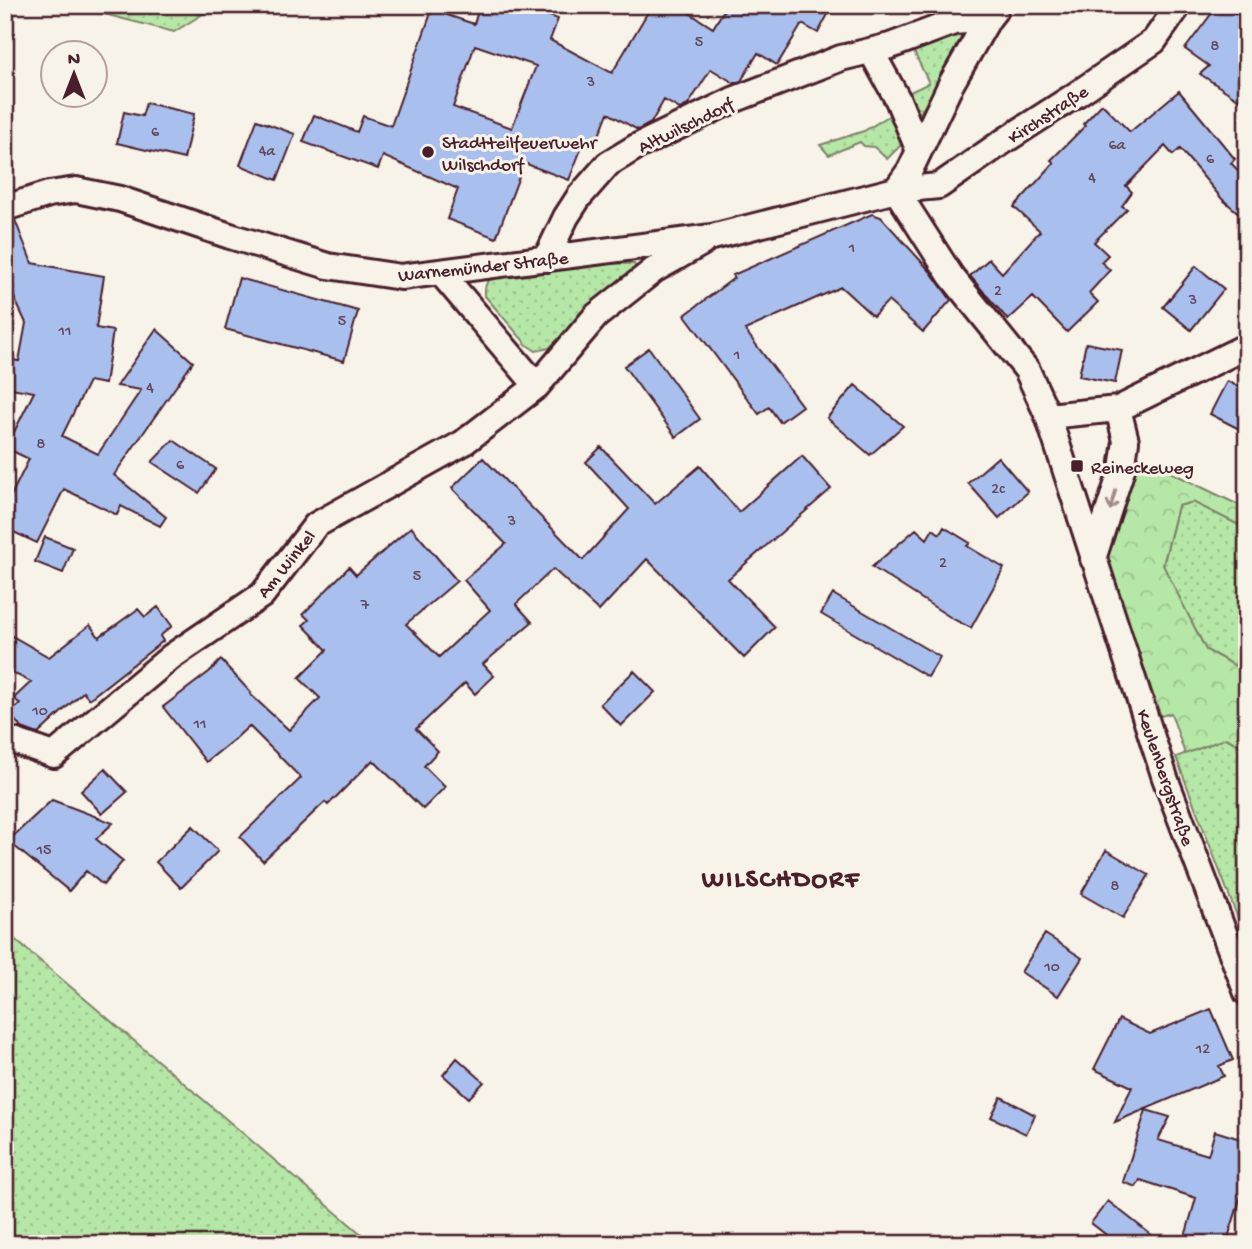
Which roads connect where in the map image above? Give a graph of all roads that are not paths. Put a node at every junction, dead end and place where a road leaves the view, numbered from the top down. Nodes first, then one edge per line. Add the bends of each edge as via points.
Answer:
1 (1179, 5) edge
2 (993, 12) edge
3 (871, 51) junction
4 (919, 151) junction
5 (896, 190) junction
6 (5, 208) edge
7 (712, 237) junction
8 (546, 259) junction
9 (441, 273) junction
10 (1247, 346) edge
11 (537, 386) junction
12 (1118, 409) junction
13 (1048, 416) junction
14 (1093, 559) junction
15 (5, 738) edge
16 (1247, 993) edge

1 - 5 street, Kirchstraße via 1154,41 939,186
2 - 3 street, Altwilschdorf
2 - 4 street, Altwilschdorf
3 - 4 street
3 - 8 street, Altwilschdorf via 733,100 608,164 579,197
4 - 5 street, Altwilschdorf
5 - 7 street, Warnemünder Straße
5 - 13 street, Keulenbergstraße via 951,276 1027,370
6 - 9 street, Warnemünder Straße via 76,190 120,199 328,266 401,277
7 - 8 street, Warnemünder Straße
7 - 11 street, Am Winkel via 654,270 596,316
8 - 9 street, Warnemünder Straße
9 - 11 street
10 - 12 street
11 - 15 street, Am Winkel via 463,443 316,525 262,596 171,657 54,755
12 - 13 street
12 -> 14 street via 1126,441 1122,469
13 - 14 street, Keulenbergstraße
14 - 16 street, Keulenbergstraße via 1165,778

